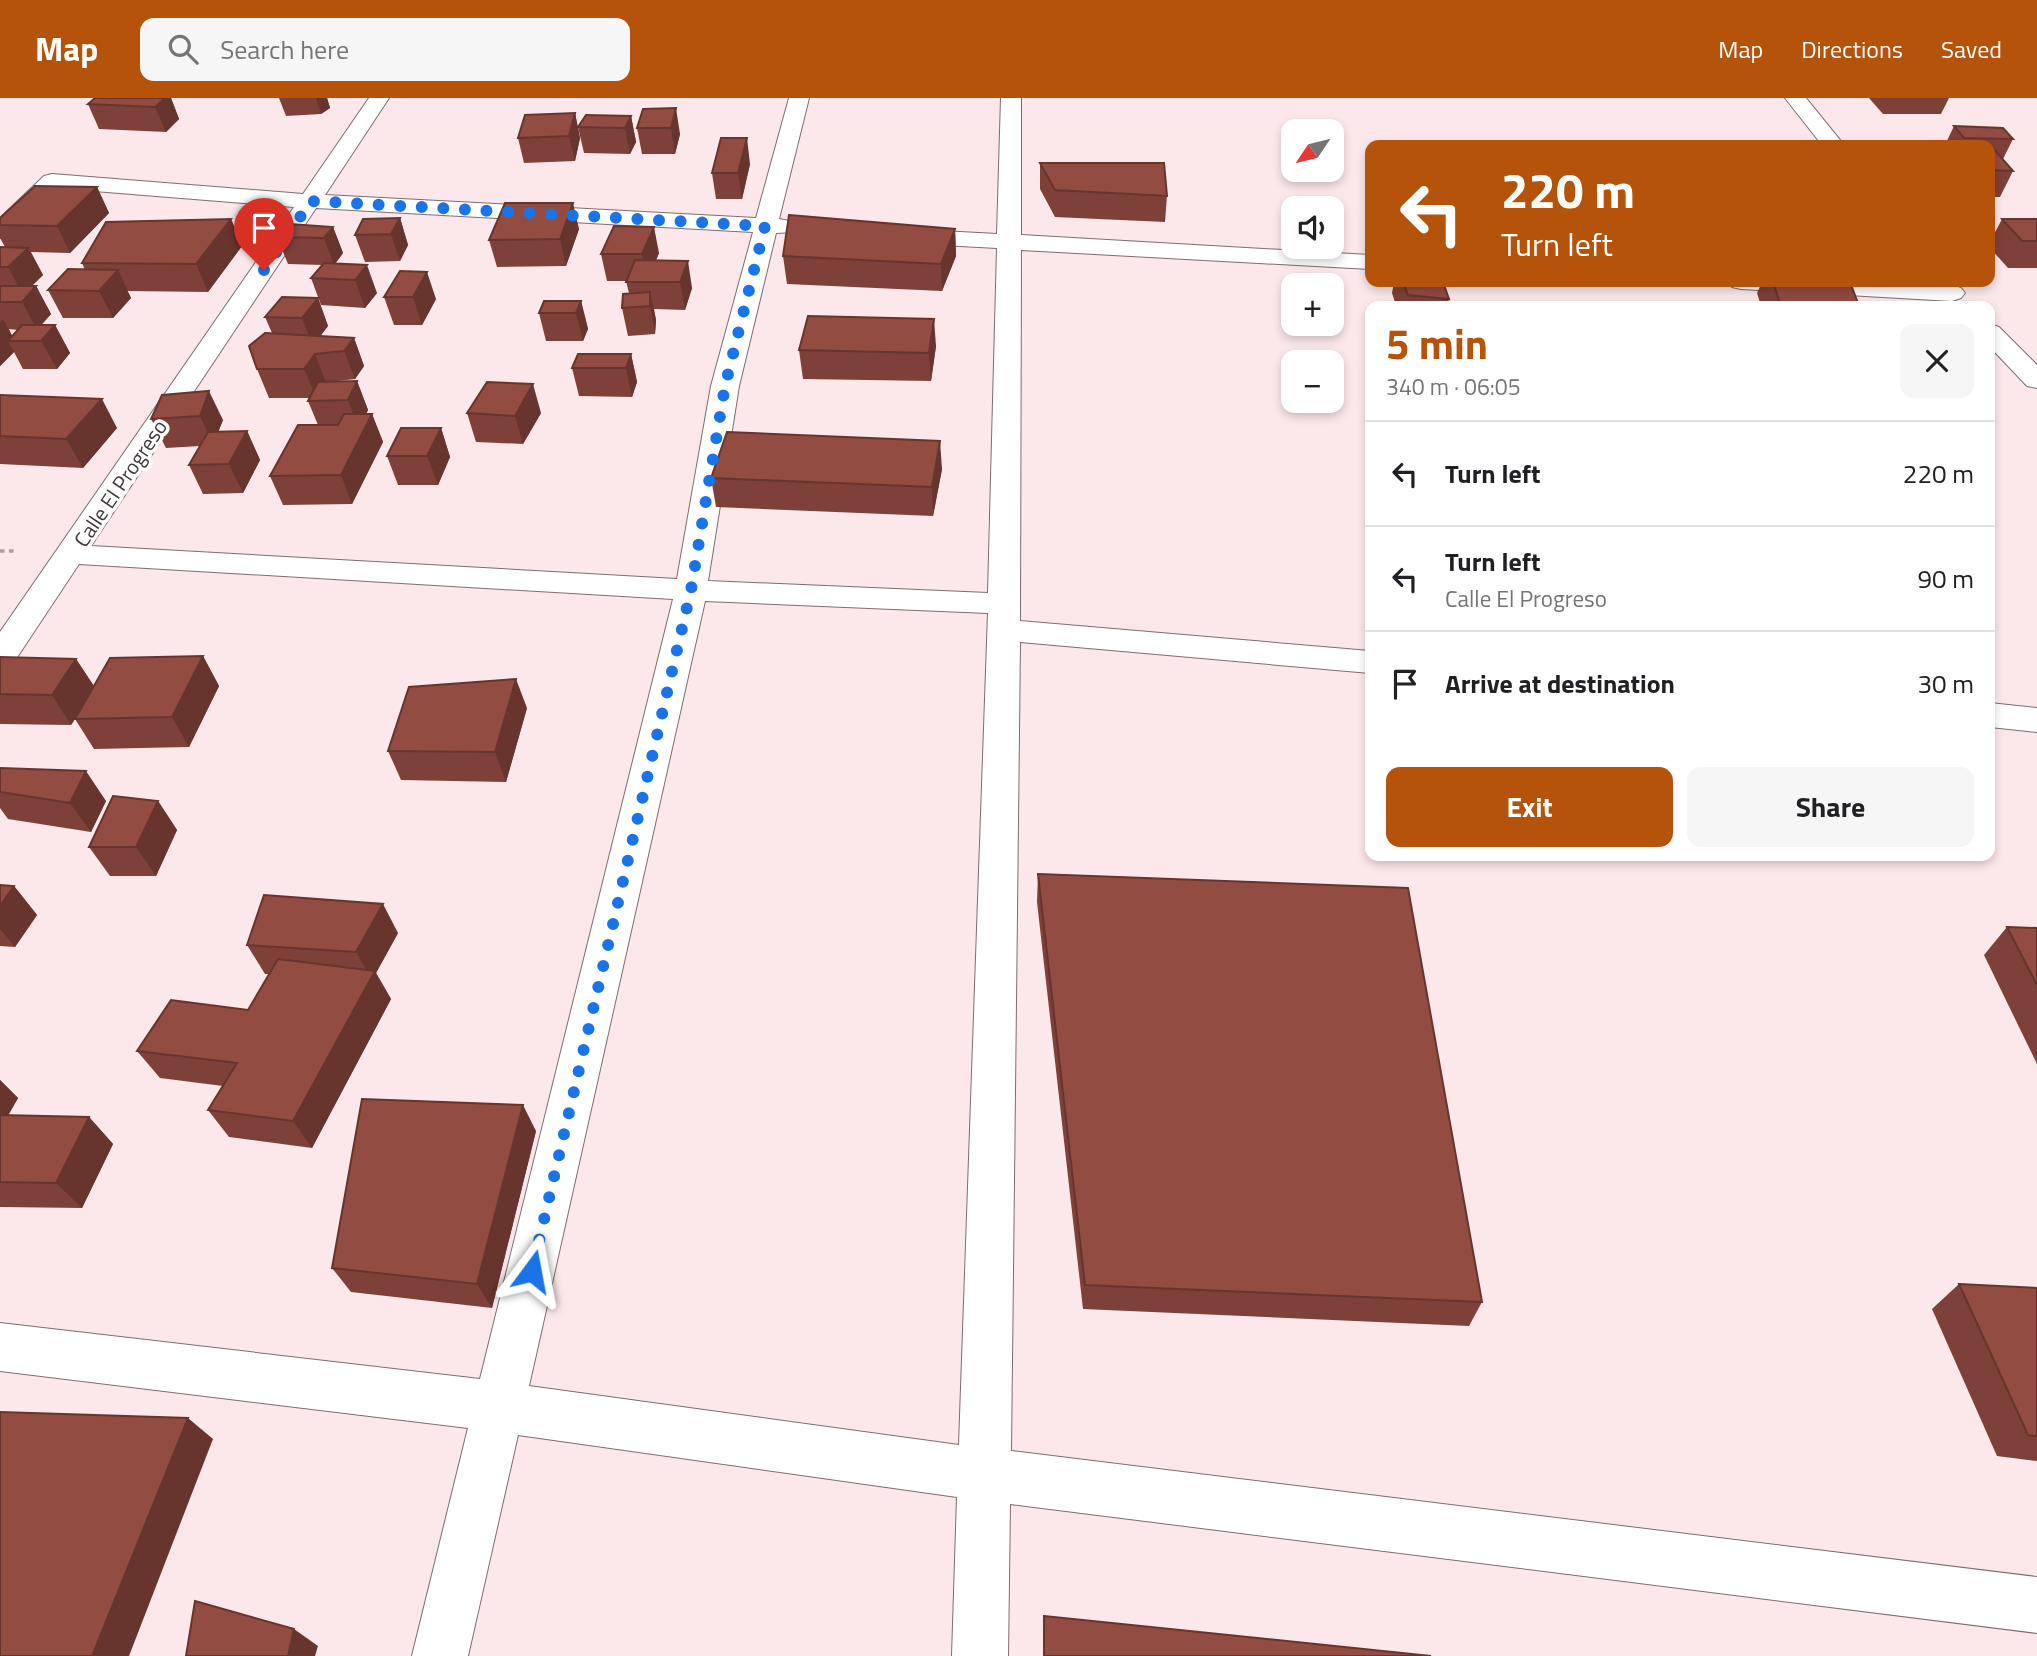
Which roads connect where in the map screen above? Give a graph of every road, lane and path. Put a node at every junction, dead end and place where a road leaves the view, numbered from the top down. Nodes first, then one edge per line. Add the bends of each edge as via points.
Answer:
1 (379, 98) edge
2 (799, 98) edge
3 (1012, 98) edge
4 (1796, 98) edge
5 (1829, 140) edge
6 (311, 201) junction
7 (765, 226) junction
8 (805, 229) edge
9 (0, 231) edge
10 (886, 234) edge
11 (1007, 243) junction
12 (1365, 262) edge
13 (1829, 287) edge
14 (1953, 294) edge
15 (1995, 337) edge
16 (2037, 380) edge
17 (72, 554) junction
18 (691, 590) junction
19 (1002, 617) junction
20 (0, 657) edge
21 (1365, 661) edge
22 (1995, 716) edge
23 (2037, 720) edge
24 (0, 1347) edge
25 (500, 1407) junction
26 (983, 1474) junction
27 (2037, 1605) edge
28 (440, 1656) edge
29 (979, 1656) edge

1 - 6 street, Calle El Progreso
2 - 7 street
3 - 11 street
4 - 5 street
6 - 7 street
6 - 9 street via 52,181
6 - 17 street, Calle El Progreso
7 - 8 street
7 - 18 street via 725,386
10 - 11 street
11 - 12 street
11 - 19 street
13 - 14 street
15 - 16 street
17 - 18 street
17 - 20 street, Calle El Progreso
18 - 19 street
18 - 25 street
19 - 21 street
19 - 26 street
22 - 23 street
24 - 25 street
25 - 26 street
25 - 28 street
26 - 27 street
26 - 29 street

